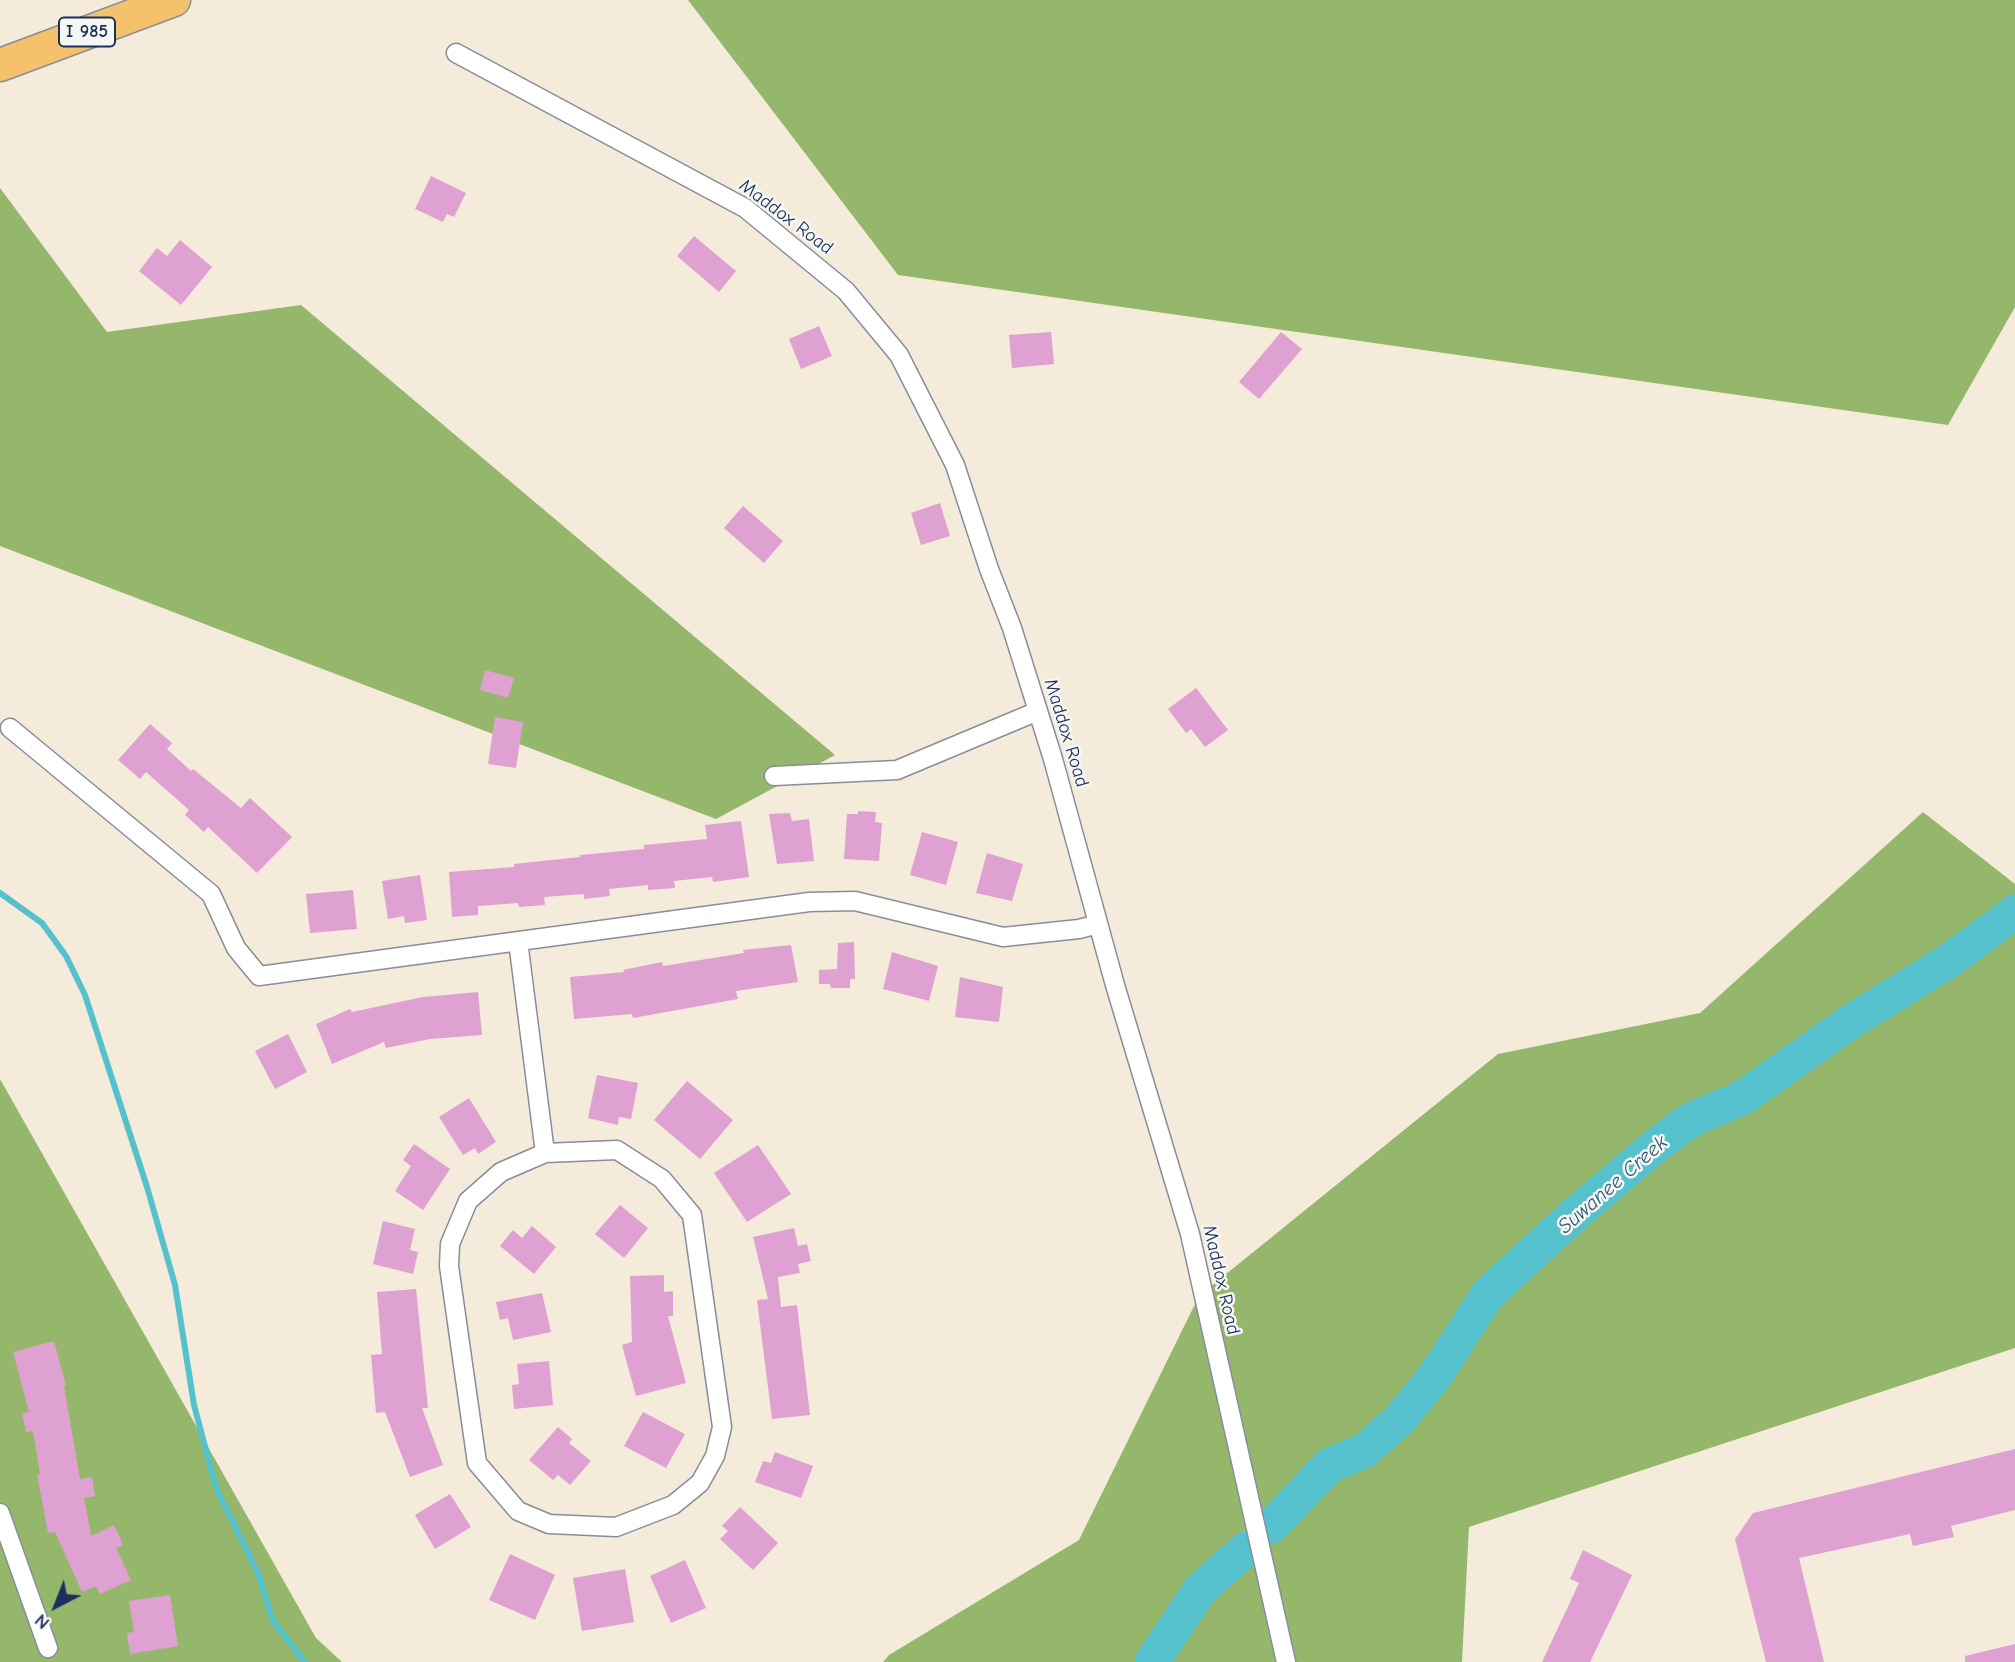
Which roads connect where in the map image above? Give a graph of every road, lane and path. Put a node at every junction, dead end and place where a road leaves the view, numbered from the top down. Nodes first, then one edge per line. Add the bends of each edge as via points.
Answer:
1 (174, 0) edge
2 (456, 53) dead end
3 (0, 65) edge
4 (1038, 711) junction
5 (10, 728) dead end
6 (774, 776) dead end
7 (1098, 924) junction
8 (518, 941) junction
9 (545, 1153) junction
10 (0, 1513) edge
11 (48, 1648) dead end
12 (1286, 1662) edge

1 - 3 highway, I 985
2 - 4 street, Maddox Road via 746,208 846,291 899,355 955,465
4 - 6 street via 897,770
4 - 7 street, Maddox Road
5 - 8 street via 211,894 236,948 259,976
7 - 8 street via 1003,937 855,901 810,902
7 - 12 street, Maddox Road via 1190,1234
8 - 9 street
9 - 9 street via 501,1172 468,1201 450,1244 449,1266 477,1463 518,1511 549,1524 616,1527 673,1505 700,1483 715,1456 722,1427 692,1215 663,1179 617,1150
10 - 11 street

